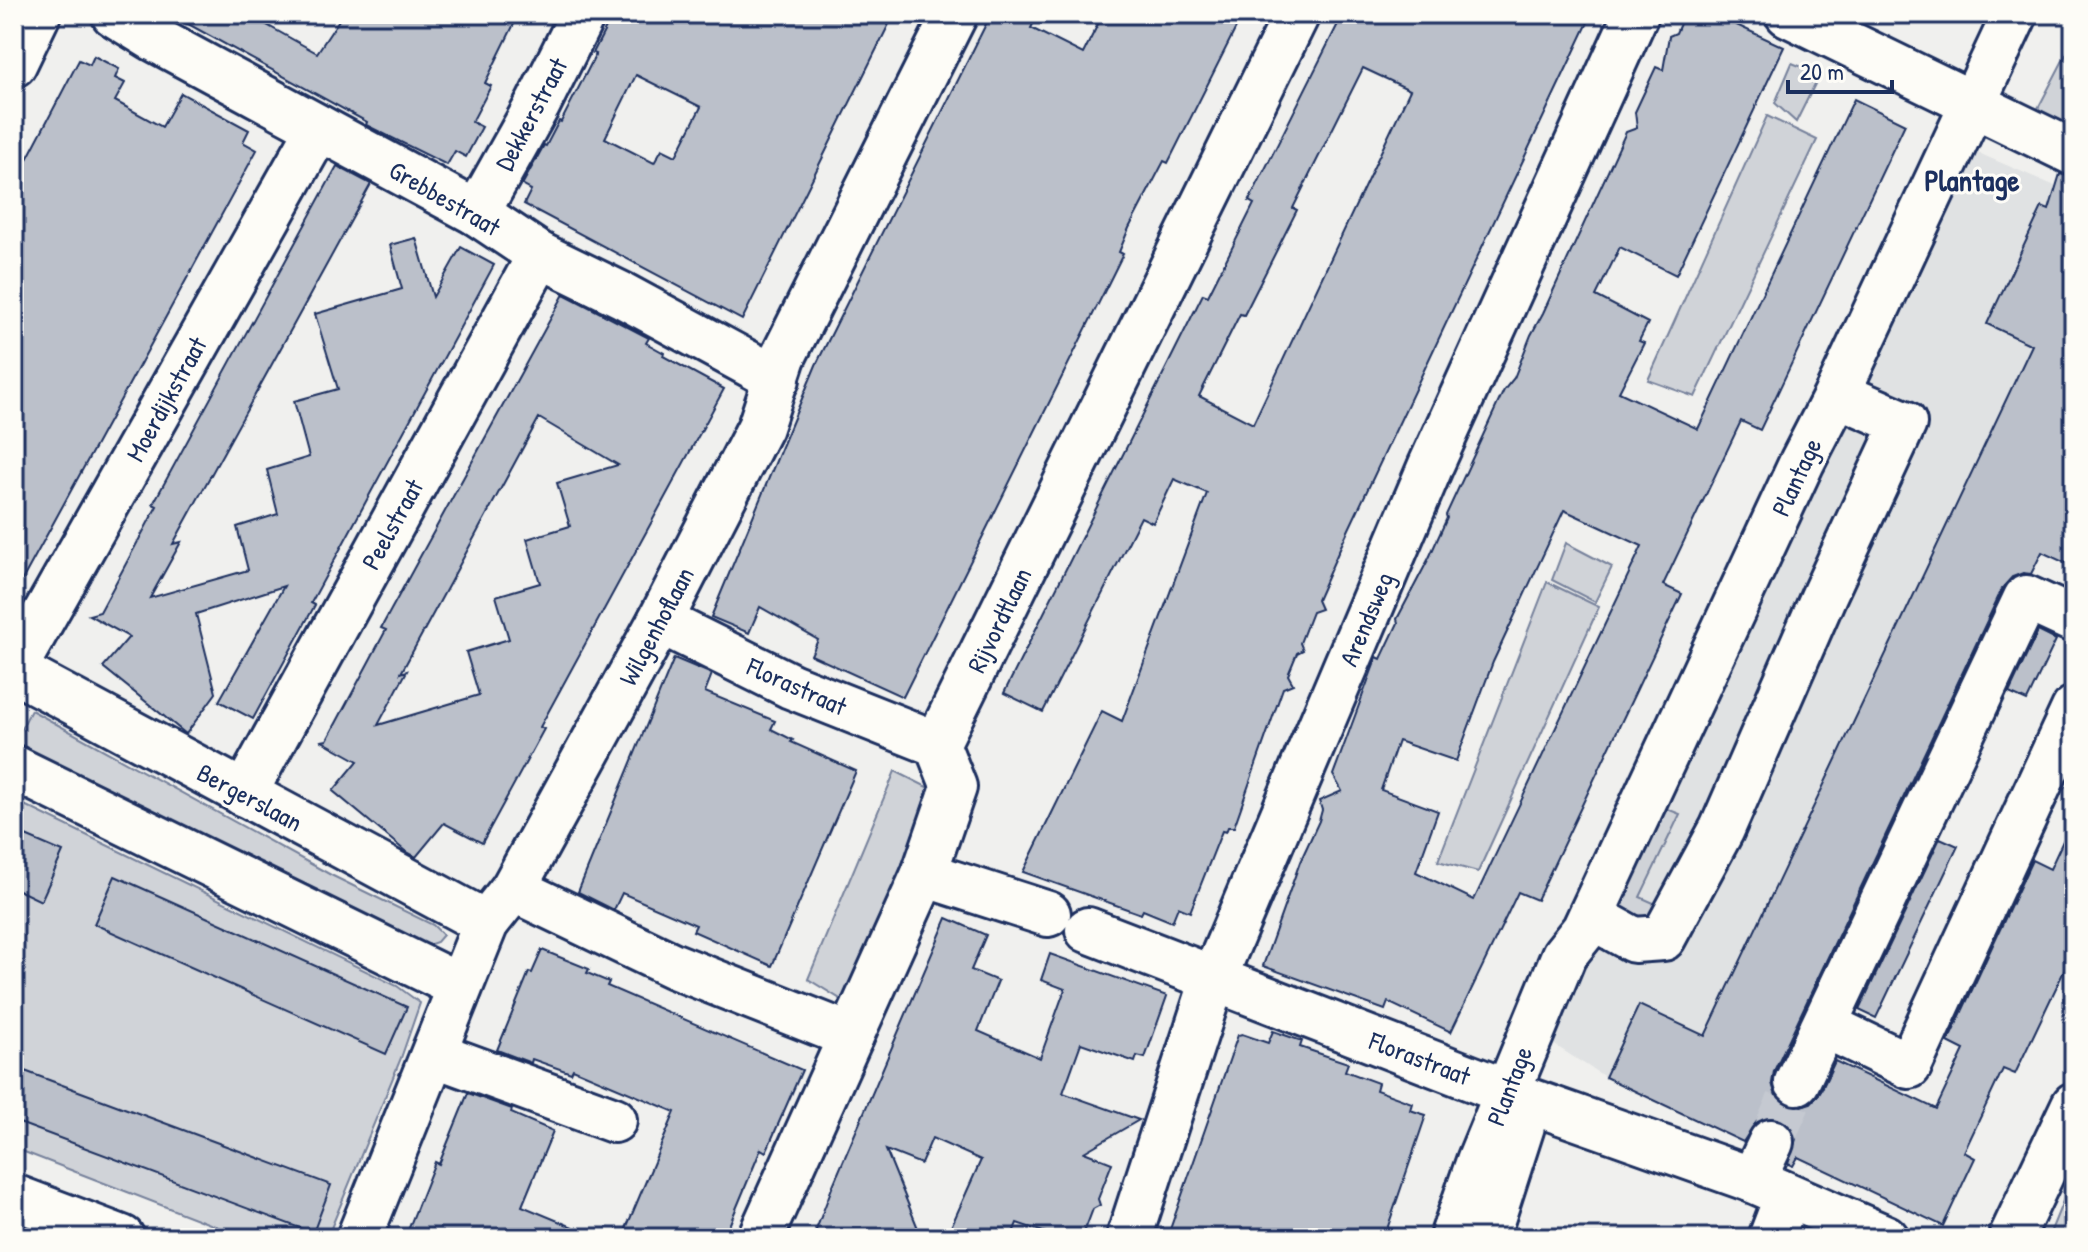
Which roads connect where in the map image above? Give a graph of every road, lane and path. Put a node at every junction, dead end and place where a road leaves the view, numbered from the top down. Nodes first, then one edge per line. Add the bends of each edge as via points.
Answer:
1 (38, 14) edge
2 (114, 14) edge
3 (583, 14) edge
4 (955, 14) edge
5 (1297, 14) edge
6 (1636, 14) edge
7 (1788, 14) edge
8 (2015, 14) edge
9 (159, 26) edge
10 (14, 64) edge
11 (1973, 104) junction
12 (319, 128) junction
13 (2074, 153) edge
14 (477, 213) junction
15 (540, 255) junction
16 (777, 379) junction
17 (1837, 394) junction
18 (2074, 620) edge
19 (660, 621) junction
20 (14, 670) edge
21 (2074, 709) edge
22 (937, 744) junction
23 (14, 768) edge
24 (244, 794) junction
25 (924, 874) junction
26 (513, 889) junction
27 (1048, 914) dead end
28 (486, 923) junction
29 (1584, 928) junction
30 (1088, 930) dead end
31 (1213, 980) junction
32 (459, 986) junction
33 (1826, 1026) junction
34 (851, 1036) junction
35 (434, 1054) junction
36 (1797, 1082) tunnel mouth
37 (1511, 1093) junction
38 (2074, 1105) edge
39 (614, 1120) dead end
40 (1770, 1173) junction
41 (14, 1197) edge
42 (122, 1238) edge
43 (359, 1238) edge
44 (760, 1238) edge
45 (1129, 1238) edge
46 (1452, 1238) edge
47 (1486, 1238) edge
48 (1771, 1238) edge
49 (1886, 1238) edge
50 (2011, 1238) edge

1 - 10 street
2 - 9 street, Grebbestraat
3 - 14 street, Dekkerstraat
4 - 16 street, Wilgenhoflaan via 783,357
5 - 22 street, Rijvordtlaan
6 - 31 street, Arendsweg via 1431,465
7 - 11 street
8 - 11 street, Plantage
9 - 12 street, Grebbestraat
11 - 13 street
11 - 17 street, Plantage
12 - 14 street, Grebbestraat
12 - 20 street, Moerdijkstraat
14 - 15 street, Grebbestraat
15 - 16 street, Grebbestraat
15 - 24 street, Peelstraat
16 - 19 street, Wilgenhoflaan via 760,427
17 - 29 street, Plantage
17 - 29 street via 1904,423 1722,829 1663,938 1634,940
18 - 33 street via 2026,598
19 - 22 street, Florastraat via 791,686
19 - 26 street, Wilgenhoflaan
20 - 24 street, Bergerslaan
21 - 33 street via 1909,1066
22 - 25 street via 954,787
23 - 32 street
24 - 28 street, Bergerslaan
25 - 27 street
25 - 34 street
26 - 28 street, Wilgenhoflaan
26 - 34 street via 674,966
28 - 32 street, Wilgenhoflaan
29 - 37 street, Plantage via 1564,955 1526,1041
30 - 31 street, Florastraat
31 - 37 street, Florastraat
31 - 45 street, Arendsweg
32 - 35 street, Wilgenhoflaan
33 - 36 street
34 - 44 street
35 - 39 street
35 - 43 street, Wilgenhoflaan
37 - 40 street, Florastraat
37 - 46 street, Plantage via 1479,1161
37 - 47 street, Plantage
38 - 50 street
40 - 48 street
40 - 49 street, Florastraat
41 - 42 street

